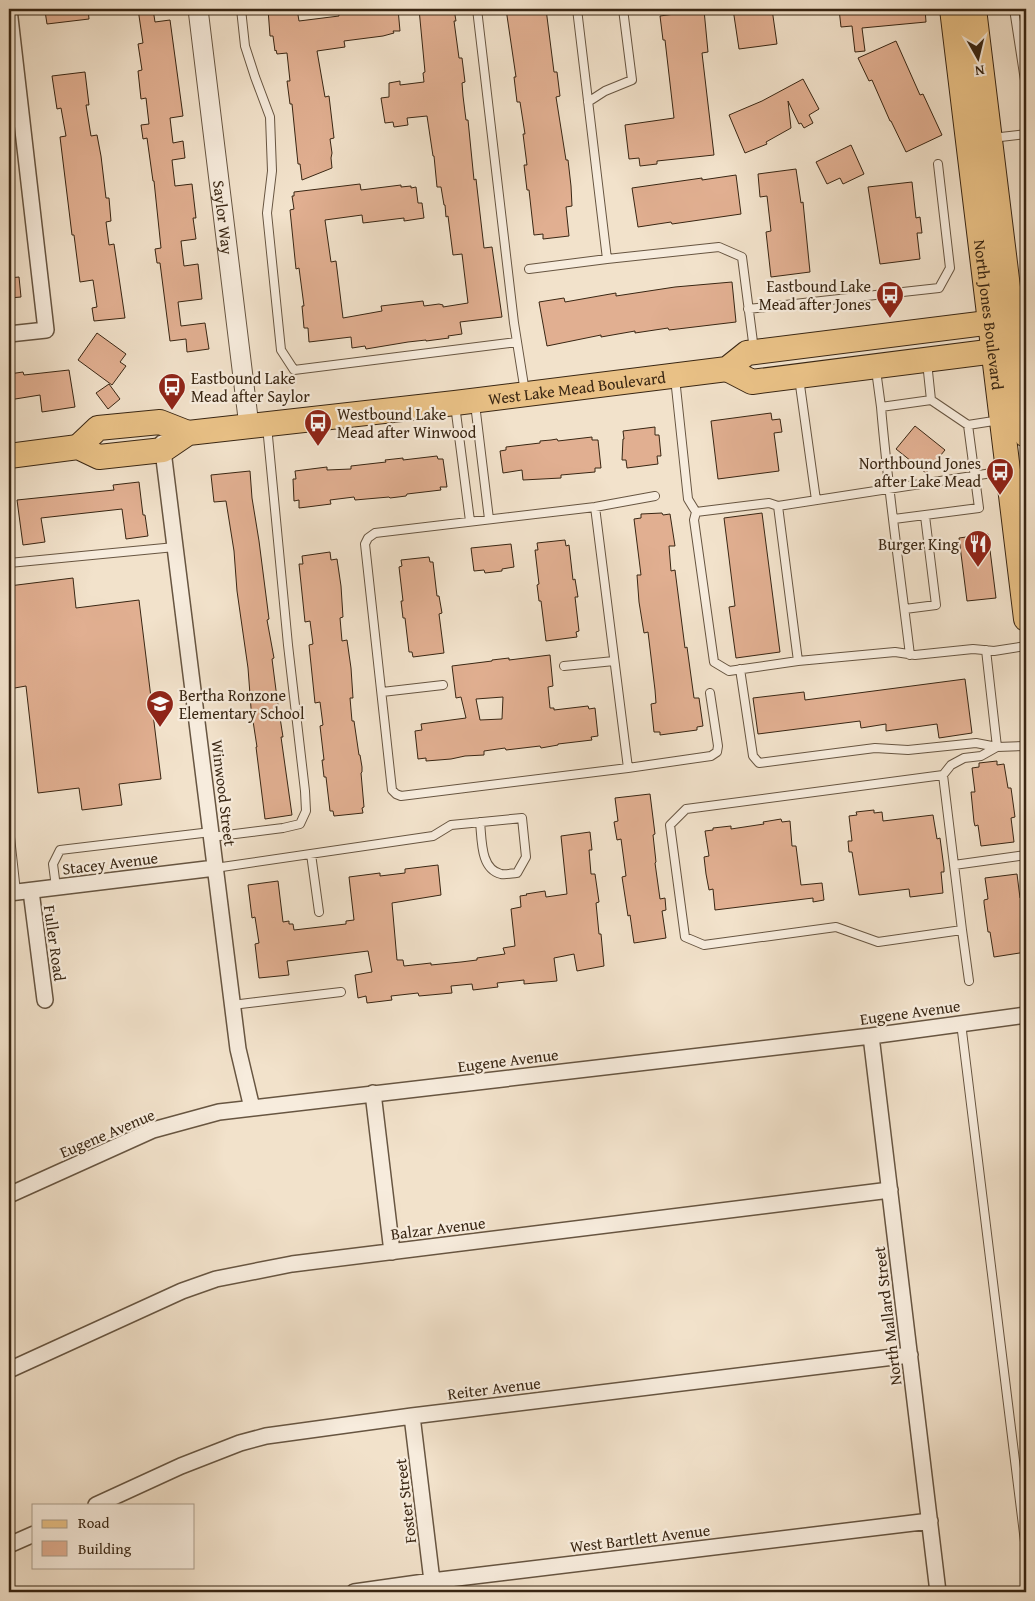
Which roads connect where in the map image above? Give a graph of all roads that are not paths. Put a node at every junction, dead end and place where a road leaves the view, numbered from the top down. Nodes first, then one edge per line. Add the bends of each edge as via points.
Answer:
1 (9, 9) edge
2 (198, 9) edge
3 (241, 9) edge
4 (477, 9) edge
5 (577, 9) edge
6 (623, 9) edge
7 (952, 9) edge
8 (974, 9) edge
9 (1014, 9) edge
10 (1026, 87) edge
11 (588, 102) junction
12 (1026, 134) edge
13 (990, 138) junction
14 (938, 164) dead end
15 (607, 259) junction
16 (529, 269) dead end
17 (748, 309) junction
18 (1009, 320) edge
19 (9, 334) edge
20 (517, 342) junction
21 (1012, 349) edge
22 (754, 352) junction
23 (927, 360) junction
24 (876, 366) junction
25 (727, 369) junction
26 (674, 376) junction
27 (799, 376) junction
28 (525, 394) junction
29 (931, 400) junction
30 (465, 402) junction
31 (881, 407) junction
32 (1003, 420) junction
33 (160, 422) junction
34 (258, 425) junction
35 (968, 425) junction
36 (188, 433) junction
37 (1026, 435) edge
38 (78, 447) junction
39 (163, 450) junction
40 (9, 456) edge
41 (1009, 470) junction
42 (974, 475) junction
43 (888, 488) junction
44 (655, 496) dead end
45 (816, 500) junction
46 (778, 506) junction
47 (594, 507) junction
48 (696, 512) junction
49 (925, 516) junction
50 (489, 519) junction
51 (894, 519) junction
52 (470, 521) junction
53 (175, 547) junction
54 (9, 563) edge
55 (904, 609) junction
56 (1026, 619) edge
57 (1026, 646) edge
58 (986, 650) junction
59 (910, 655) junction
60 (614, 661) junction
61 (798, 661) junction
62 (564, 666) dead end
63 (740, 669) junction
64 (443, 685) dead end
65 (382, 692) junction
66 (710, 694) dead end
67 (1026, 746) edge
68 (997, 747) junction
69 (628, 768) junction
70 (942, 775) junction
71 (480, 822) junction
72 (9, 828) edge
73 (211, 834) junction
74 (311, 854) junction
75 (1026, 855) edge
76 (954, 866) junction
77 (215, 868) junction
78 (56, 888) junction
79 (18, 892) edge
80 (319, 912) dead end
81 (962, 930) junction
82 (969, 981) dead end
83 (341, 992) dead end
84 (45, 1000) dead end
85 (232, 1005) junction
86 (1026, 1015) edge
87 (961, 1023) junction
88 (871, 1036) junction
89 (373, 1094) junction
90 (252, 1108) junction
91 (890, 1190) junction
92 (9, 1195) edge
93 (392, 1252) junction
94 (910, 1355) junction
95 (9, 1370) edge
96 (412, 1416) junction
97 (98, 1504) edge
98 (930, 1521) junction
99 (32, 1535) edge
100 (9, 1545) edge
101 (1026, 1550) edge
102 (432, 1581) junction
103 (354, 1592) edge
104 (938, 1592) edge

1 - 19 street via 46,330
2 - 34 street, Saylor Way
3 - 20 lane via 245,46 270,118 272,171 267,213 281,350 294,370
4 - 20 lane
5 - 11 lane
6 - 11 lane via 632,80
7 - 18 main road, North Jones Boulevard
8 - 13 main road, North Jones Boulevard
9 - 10 lane
11 - 15 lane
12 - 13 lane
13 - 18 main road, North Jones Boulevard
14 - 17 lane via 950,268 938,288
15 - 16 lane
15 - 17 lane via 719,247 742,257
17 - 22 lane
18 - 21 main road, North Jones Boulevard
18 - 22 main road
20 - 28 lane
21 - 23 main road
21 - 32 main road, North Jones Boulevard
21 - 37 main road, North Jones Boulevard
22 - 25 main road via 747,353
23 - 24 main road
23 - 29 lane
24 - 27 main road
24 - 31 lane
25 - 26 main road, West Lake Mead Boulevard
25 - 27 main road via 752,382
26 - 28 main road, West Lake Mead Boulevard
26 - 48 lane via 688,500
27 - 45 lane
28 - 30 main road, West Lake Mead Boulevard
29 - 31 lane
29 - 35 lane
30 - 34 main road, West Lake Mead Boulevard
30 - 50 lane
30 - 52 lane
31 - 43 lane
32 - 35 lane
32 - 41 main road, North Jones Boulevard
33 - 36 main road, West Lake Mead Boulevard
33 - 38 main road, West Lake Mead Boulevard via 98,428
33 - 39 street, Winwood Street
34 - 36 main road, West Lake Mead Boulevard
34 - 73 lane via 288,645 306,811 300,824
35 - 42 lane
36 - 39 main road, West Lake Mead Boulevard
38 - 39 main road, West Lake Mead Boulevard via 98,457
38 - 40 main road
39 - 53 street, Winwood Street
41 - 42 lane
41 - 56 main road, North Jones Boulevard
42 - 43 lane
42 - 49 lane via 979,508
43 - 45 lane
43 - 51 lane
44 - 47 lane
45 - 46 lane
46 - 48 lane via 769,503
46 - 61 lane
47 - 50 lane
47 - 60 lane
48 - 63 lane via 694,520 714,662 729,671
49 - 51 lane
49 - 55 lane via 936,605
50 - 52 lane
51 - 55 lane
52 - 65 lane via 375,533 368,538 365,544
53 - 54 lane
53 - 73 street, Winwood Street
55 - 59 lane
57 - 58 lane
58 - 59 lane
58 - 68 lane
59 - 61 lane via 895,652
60 - 62 lane
60 - 69 lane
61 - 63 lane
63 - 68 lane via 753,756 759,763 875,748 908,750 976,743
64 - 65 lane
65 - 69 lane via 392,790 401,796
66 - 69 lane via 717,752 711,756
67 - 68 lane
68 - 70 lane via 981,756 964,758
70 - 76 lane
70 - 81 lane via 686,809 670,825 685,937 704,945 836,927 878,942
71 - 71 lane via 522,818 526,857 517,873 502,875 491,869 485,859
71 - 74 lane via 452,825 433,836
72 - 79 lane
73 - 77 street, Winwood Street
73 - 78 lane via 60,850 53,864
74 - 77 lane
74 - 80 lane
75 - 76 lane
76 - 81 lane
77 - 78 street, Stacey Avenue
77 - 85 street, Winwood Street
78 - 79 street, Stacey Avenue
79 - 84 street, Fuller Road
81 - 82 lane
83 - 85 lane
85 - 90 street, Winwood Street
86 - 87 street, Eugene Avenue
87 - 88 street, Eugene Avenue
87 - 101 lane
88 - 89 street, Eugene Avenue
88 - 91 street, North Mallard Street
89 - 90 street, Eugene Avenue
89 - 93 street
90 - 92 street, Eugene Avenue via 219,1112 153,1130
91 - 93 street, Balzar Avenue
91 - 94 street, North Mallard Street
93 - 95 street, Balzar Avenue via 292,1264 216,1279 182,1291
94 - 96 street, Reiter Avenue
94 - 98 street, North Mallard Street
96 - 97 street, Reiter Avenue via 266,1436 240,1443
96 - 102 street, Foster Street
98 - 102 street, West Bartlett Avenue
98 - 104 street, North Mallard Street
99 - 100 street
102 - 103 street, West Bartlett Avenue

